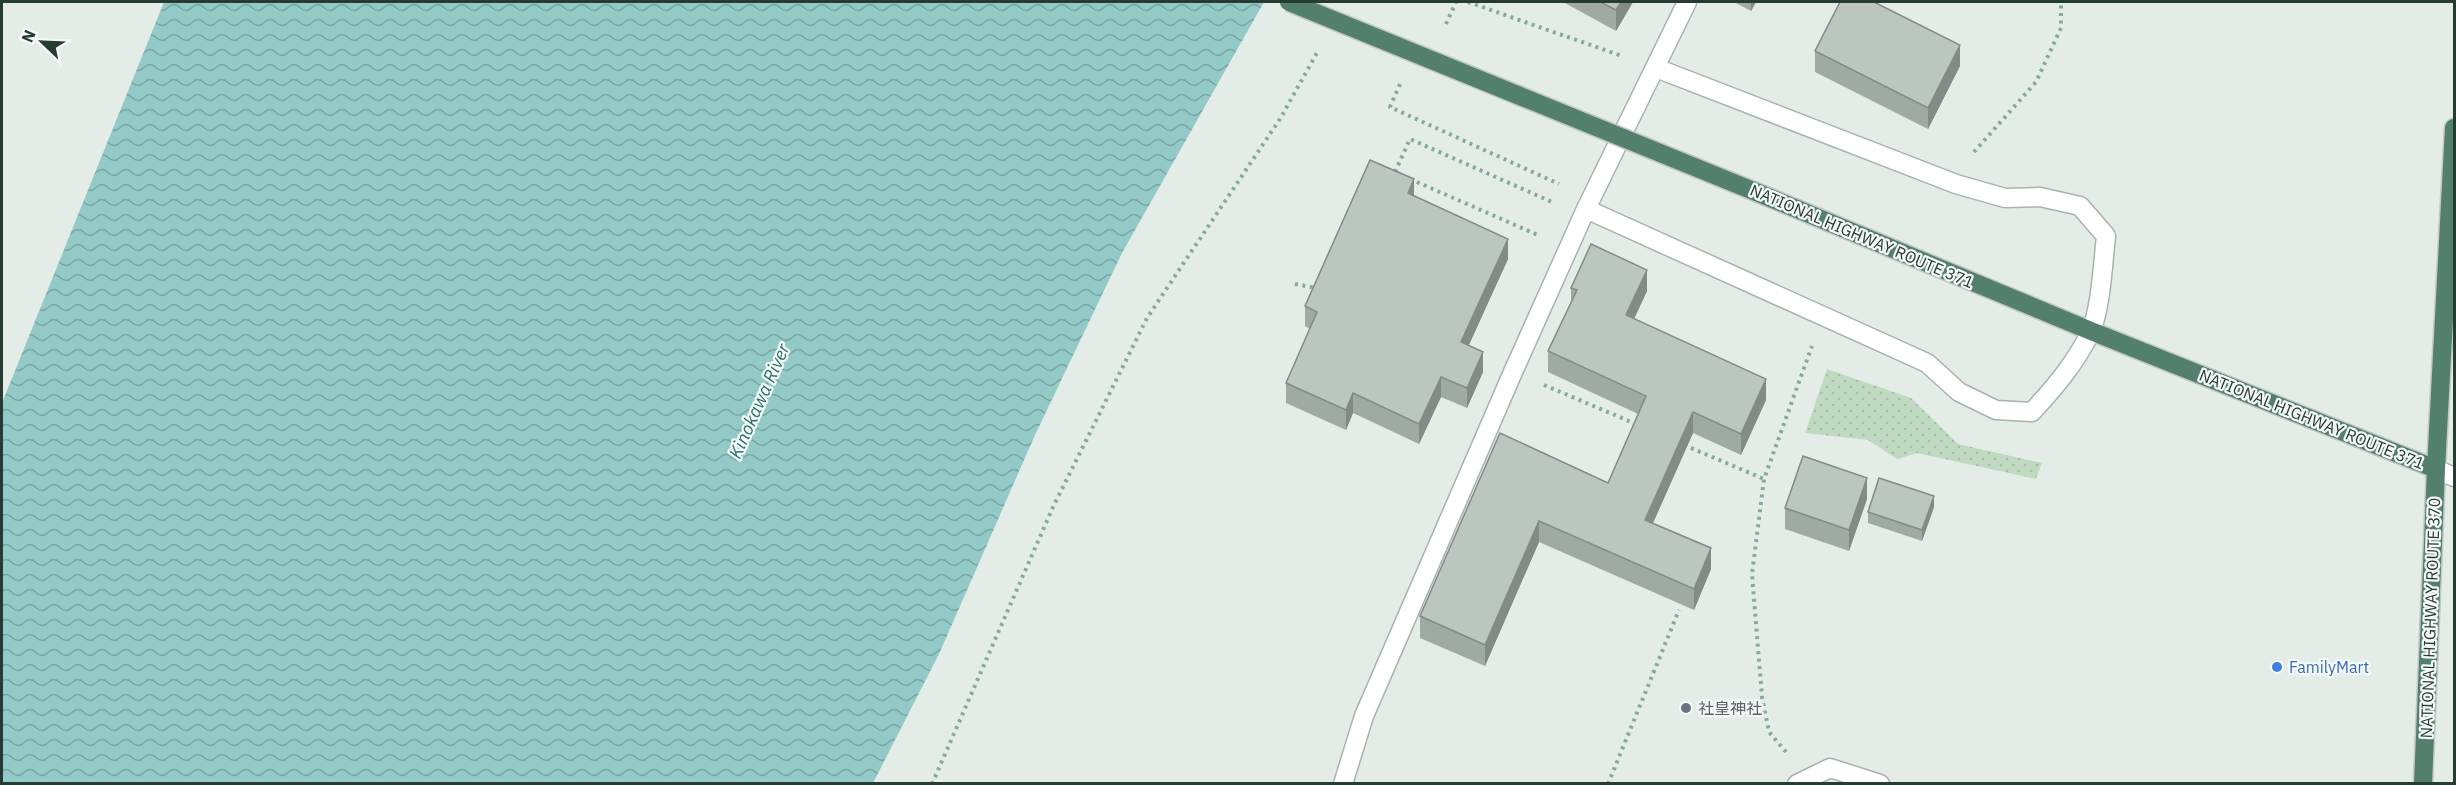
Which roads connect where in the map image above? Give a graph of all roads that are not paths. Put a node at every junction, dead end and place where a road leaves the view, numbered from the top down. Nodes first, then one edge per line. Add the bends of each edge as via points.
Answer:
1 (1289, 2) edge
2 (1688, 2) edge
3 (1656, 68) junction
4 (2454, 128) edge
5 (1586, 209) junction
6 (2091, 331) junction
7 (2436, 469) junction
8 (2454, 477) edge
9 (1803, 781) edge
10 (1343, 783) edge
11 (1880, 783) edge
12 (2423, 783) edge

1 - 6 highway, NATIONAL HIGHWAY ROUTE 371, bridge
2 - 3 street
3 - 5 street
3 - 6 street via 1956,184 2005,198 2040,196 2080,206 2106,236
4 - 7 highway, NATIONAL HIGHWAY ROUTE 370
5 - 6 street via 1927,363 1959,392 1996,410 2032,412 2063,379
5 - 10 street via 1364,716
6 - 7 highway, NATIONAL HIGHWAY ROUTE 371
7 - 8 street
7 - 12 highway, NATIONAL HIGHWAY ROUTE 370
9 - 11 street via 1830,768

